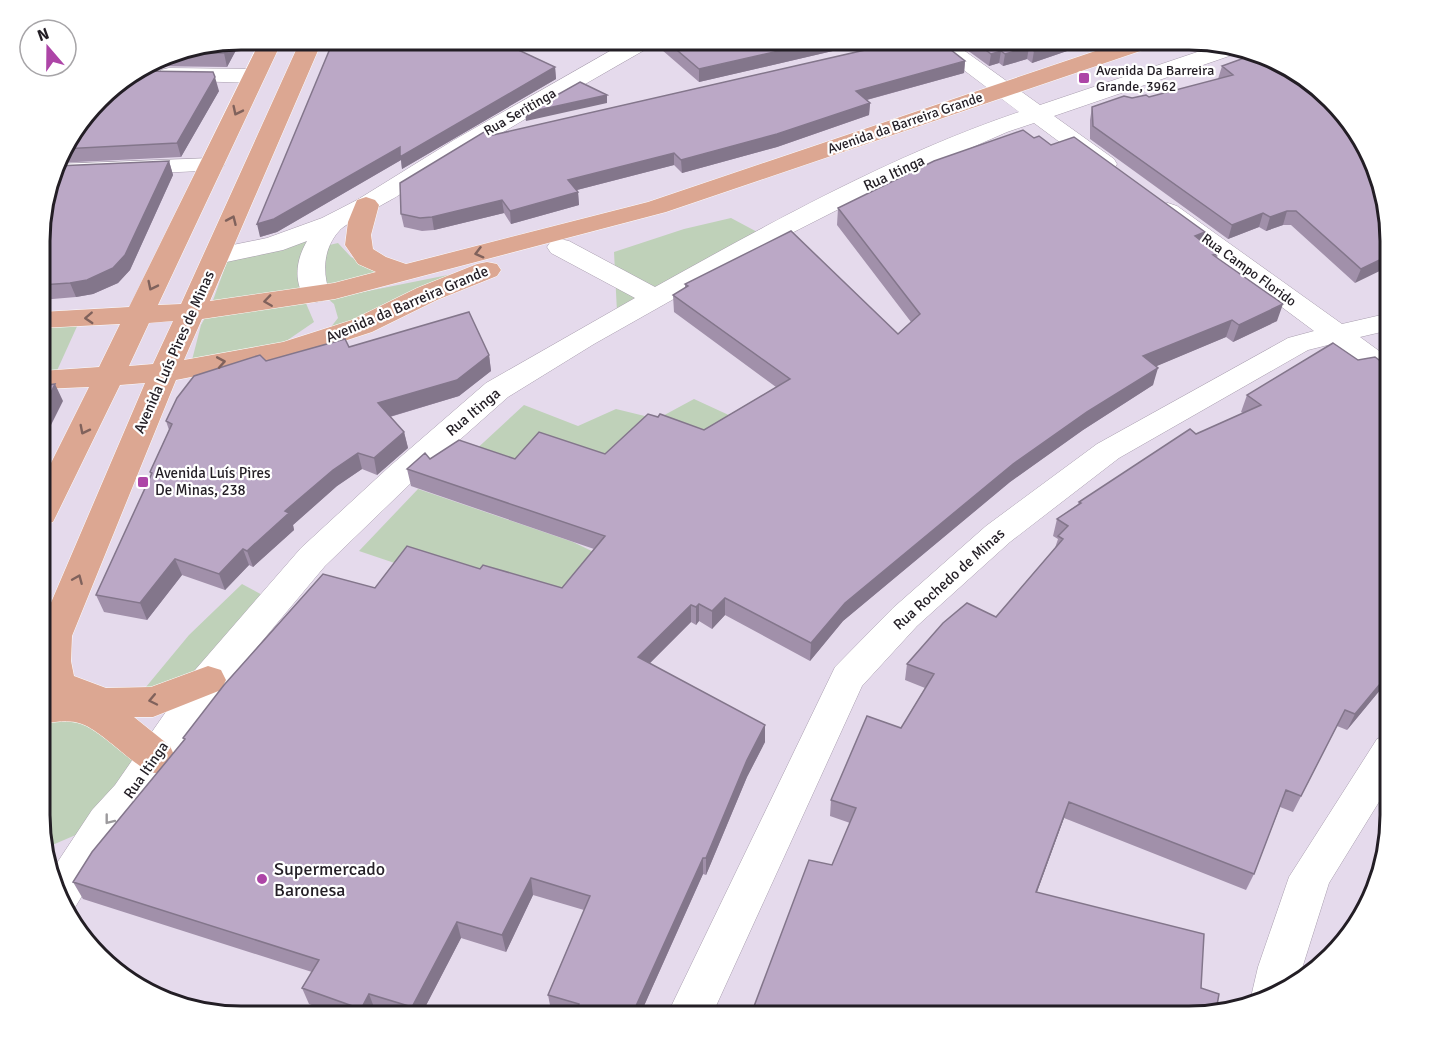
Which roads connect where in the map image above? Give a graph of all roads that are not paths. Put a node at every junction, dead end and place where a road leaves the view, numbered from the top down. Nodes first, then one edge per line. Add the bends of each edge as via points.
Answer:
1 (267, 50) edge
2 (307, 50) edge
3 (628, 50) edge
4 (949, 50) edge
5 (1120, 50) edge
6 (1217, 52) edge
7 (146, 75) edge
8 (254, 76) junction
9 (1004, 89) junction
10 (1036, 113) junction
11 (530, 130) edge
12 (463, 145) junction
13 (212, 165) junction
14 (63, 171) edge
15 (1122, 176) edge
16 (1150, 197) edge
17 (366, 206) junction
18 (657, 207) junction
19 (331, 223) junction
20 (560, 247) junction
21 (217, 256) junction
22 (405, 273) junction
23 (316, 294) junction
24 (657, 298) junction
25 (192, 312) junction
26 (137, 316) junction
27 (50, 320) edge
28 (1379, 324) edge
29 (1336, 334) junction
30 (288, 351) junction
31 (1379, 365) edge
32 (164, 373) junction
33 (110, 377) junction
34 (50, 380) edge
35 (50, 496) edge
36 (56, 633) junction
37 (50, 647) edge
38 (208, 680) junction
39 (50, 708) edge
40 (156, 757) junction
41 (1379, 767) edge
42 (64, 888) edge
43 (1276, 986) edge
44 (693, 1006) edge

1 - 8 main road
21 -> 2 main road, Avenida Luís Pires de Minas
3 - 12 street, Rua Seritinga
4 - 9 street
5 - 9 main road, Avenida da Barreira Grande
6 - 10 street
7 - 8 street
8 -> 13 main road
9 - 10 street
9 - 18 main road, Avenida da Barreira Grande
10 - 15 street
10 - 24 street, Rua Itinga via 877,180 771,233
11 - 12 street
12 - 17 street, Rua Seritinga
13 - 14 street
13 -> 26 main road
16 - 29 street, Rua Campo Florido
17 - 19 street, Rua Seritinga
17 - 22 main road via 357,234 360,253
18 - 20 main road, Avenida da Barreira Grande via 631,222
18 -> 22 main road, Avenida da Barreira Grande
19 - 21 street, Rua Seritinga via 274,244
19 - 23 street via 317,244 310,267 310,281
20 - 24 street
20 - 30 main road, Avenida da Barreira Grande via 457,281 362,326
21 - 25 main road, Avenida Luís Pires de Minas
22 - 23 main road, Avenida da Barreira Grande
23 -> 25 main road, Avenida da Barreira Grande
23 - 30 main road via 327,309 325,324
24 - 38 street, Rua Itinga via 497,390 314,557
25 - 26 main road, Avenida da Barreira Grande
25 - 32 main road, Avenida Luís Pires de Minas
26 -> 27 main road, Avenida da Barreira Grande
26 - 33 main road
28 - 29 street, Rua Rochedo de Minas
29 - 31 street, Rua Campo Florido
29 - 44 street, Rua Rochedo de Minas via 1298,344 1108,451 998,534 905,617 848,677
32 -> 30 main road, Avenida da Barreira Grande
32 - 33 main road, Avenida da Barreira Grande
36 -> 32 main road, Avenida Luís Pires de Minas
33 - 34 main road, Avenida da Barreira Grande
33 -> 35 main road
36 - 37 main road, Avenida Luís Pires de Minas
38 -> 36 main road via 153,702 104,703 57,685 53,661
38 - 40 street, Rua Itinga
39 - 40 main road via 95,711
40 -> 42 street, Rua Itinga via 106,822
41 - 43 street via 1310,877

